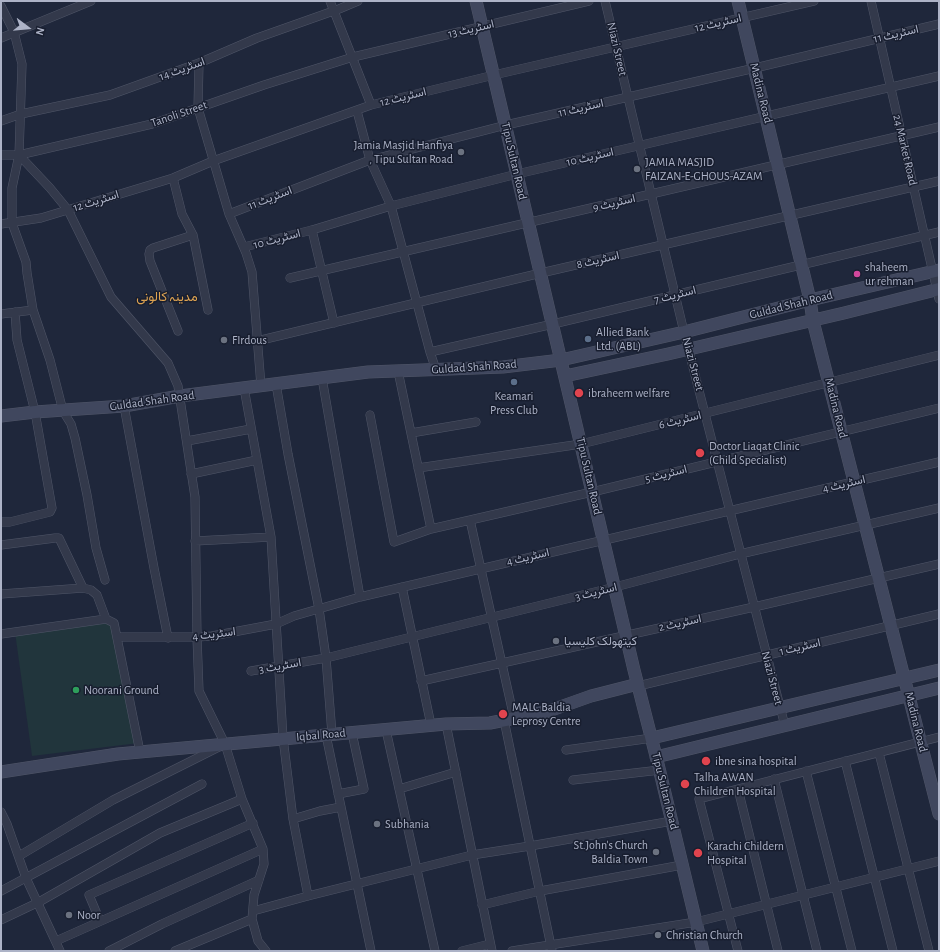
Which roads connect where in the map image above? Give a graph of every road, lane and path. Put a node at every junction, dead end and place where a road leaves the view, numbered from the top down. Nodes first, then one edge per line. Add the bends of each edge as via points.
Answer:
1 (330, 1) edge
2 (358, 1) edge
3 (476, 1) edge
4 (589, 1) edge
5 (605, 1) edge
6 (738, 1) edge
7 (814, 1) edge
8 (871, 1) edge
9 (87, 2) edge
10 (1, 6) edge
11 (333, 11) junction
12 (742, 18) junction
13 (939, 24) edge
14 (482, 26) junction
15 (14, 32) junction
16 (1, 38) edge
17 (880, 38) junction
18 (616, 46) junction
19 (353, 57) junction
20 (200, 63) junction
21 (755, 68) junction
22 (494, 74) junction
23 (939, 76) edge
24 (891, 88) junction
25 (628, 97) junction
26 (371, 105) junction
27 (198, 108) junction
28 (357, 111) junction
29 (21, 114) junction
30 (767, 117) junction
31 (1, 121) edge
32 (506, 125) junction
33 (939, 127) edge
34 (902, 136) junction
35 (640, 146) junction
36 (1, 154) edge
37 (19, 156) junction
38 (370, 160) junction
39 (213, 161) junction
40 (778, 164) junction
41 (517, 174) junction
42 (173, 178) junction
43 (939, 181) edge
44 (913, 187) junction
45 (651, 194) junction
46 (391, 206) junction
47 (68, 210) junction
48 (229, 214) junction
49 (790, 215) junction
50 (12, 222) junction
51 (529, 223) junction
52 (1, 224) edge
53 (312, 230) junction
54 (939, 232) edge
55 (193, 235) junction
56 (924, 236) junction
57 (664, 245) junction
58 (244, 247) junction
59 (404, 252) junction
60 (802, 265) junction
61 (322, 271) junction
62 (936, 271) edge
63 (541, 273) junction
64 (290, 278) dead end
65 (938, 293) edge
66 (676, 295) junction
67 (810, 300) junction
68 (418, 303) junction
69 (33, 310) junction
70 (208, 310) dead end
71 (16, 312) junction
72 (1, 314) edge
73 (813, 321) junction
74 (334, 322) junction
75 (553, 324) junction
76 (178, 331) dead end
77 (684, 332) junction
78 (257, 341) junction
79 (689, 350) junction
80 (430, 352) junction
81 (939, 355) edge
82 (561, 360) junction
83 (436, 370) junction
84 (398, 372) junction
85 (565, 376) junction
86 (322, 378) junction
87 (829, 382) junction
88 (276, 384) junction
89 (261, 386) junction
90 (244, 388) junction
91 (180, 396) junction
92 (124, 406) junction
93 (939, 408) edge
94 (63, 411) junction
95 (35, 412) junction
96 (705, 413) junction
97 (370, 415) dead end
98 (1, 416) edge
99 (476, 422) dead end
100 (251, 429) junction
101 (842, 431) junction
102 (411, 433) junction
103 (187, 441) junction
104 (581, 444) junction
105 (257, 460) junction
106 (717, 461) junction
107 (939, 462) edge
108 (418, 468) junction
109 (191, 474) junction
110 (854, 482) junction
111 (592, 492) junction
112 (939, 508) edge
113 (730, 512) junction
114 (470, 520) junction
115 (1, 522) edge
116 (865, 525) junction
117 (431, 529) junction
118 (271, 537) junction
119 (604, 540) junction
120 (195, 541) junction
121 (1, 545) edge
122 (740, 554) junction
123 (939, 564) edge
124 (480, 569) junction
125 (879, 578) junction
126 (105, 580) dead end
127 (402, 587) junction
128 (615, 587) junction
129 (83, 588) junction
130 (1, 594) edge
131 (360, 596) junction
132 (754, 607) junction
133 (319, 609) junction
134 (939, 614) edge
135 (491, 617) junction
136 (106, 619) junction
137 (276, 624) junction
138 (891, 626) junction
139 (1, 634) edge
140 (626, 635) junction
141 (412, 636) junction
142 (117, 637) junction
143 (197, 637) junction
144 (168, 638) junction
145 (767, 655) junction
146 (326, 658) junction
147 (502, 663) junction
148 (278, 666) junction
149 (939, 670) edge
150 (251, 671) dead end
151 (904, 678) junction
152 (421, 681) junction
153 (638, 685) junction
154 (939, 688) edge
155 (909, 696) junction
156 (780, 708) junction
157 (509, 719) junction
158 (446, 724) junction
159 (431, 725) junction
160 (785, 726) junction
161 (386, 730) junction
162 (352, 733) junction
163 (329, 734) junction
164 (939, 737) edge
165 (283, 738) junction
166 (652, 738) junction
167 (921, 742) junction
168 (226, 744) junction
169 (566, 750) dead end
170 (140, 752) junction
171 (879, 753) junction
172 (656, 757) junction
173 (845, 761) junction
174 (660, 770) junction
175 (806, 771) junction
176 (1, 772) edge
177 (456, 772) junction
178 (774, 779) junction
179 (573, 780) dead end
180 (202, 784) dead end
181 (399, 789) junction
182 (738, 789) junction
183 (338, 794) junction
184 (242, 799) junction
185 (341, 807) junction
186 (1, 812) edge
187 (939, 814) edge
188 (293, 819) junction
189 (672, 821) junction
190 (253, 823) junction
191 (530, 846) junction
192 (263, 849) junction
193 (472, 855) junction
194 (19, 856) junction
195 (939, 861) edge
196 (682, 865) junction
197 (417, 869) junction
198 (908, 869) junction
199 (26, 878) junction
200 (874, 878) junction
201 (258, 880) junction
202 (356, 884) junction
203 (836, 887) junction
204 (1, 891) edge
205 (540, 891) junction
206 (308, 896) junction
207 (803, 896) junction
208 (39, 902) junction
209 (482, 905) junction
210 (767, 905) junction
211 (728, 914) junction
212 (252, 915) junction
213 (1, 920) edge
214 (100, 921) junction
215 (696, 922) junction
216 (491, 947) edge
217 (58, 948) edge
218 (551, 948) edge
219 (109, 951) edge
220 (175, 951) edge
221 (266, 951) edge
222 (371, 951) edge
223 (435, 951) edge
224 (462, 951) edge
225 (512, 951) edge
226 (703, 951) edge
227 (738, 951) edge
228 (778, 951) edge
229 (817, 951) edge
230 (852, 951) edge
231 (893, 951) edge
232 (929, 951) edge

1 - 11 street
2 - 11 street, اسٹریٹ 14
3 - 14 street, Tipu Sultan Road
4 - 14 street, اسٹریٹ 13
5 - 18 street, Niazi Street
6 - 12 street, Madina Road
7 - 12 street, اسٹریٹ 12
8 - 17 street, 24 Market Road
9 - 15 street
10 - 15 street
11 - 19 street
11 - 20 street, اسٹریٹ 14 via 257,38
12 - 18 street, اسٹریٹ 12
12 - 21 street, Madina Road
13 - 17 street, اسٹریٹ 11
14 - 19 street, اسٹریٹ 13
14 - 22 street, Tipu Sultan Road
15 - 16 street
15 - 29 street via 22,64
17 - 21 street, اسٹریٹ 11
17 - 24 street, 24 Market Road
18 - 22 street, اسٹریٹ 12
18 - 25 street, Niazi Street
19 - 26 street
19 - 27 street, Tanoli Street via 264,84
20 - 27 street
20 - 29 street, اسٹریٹ 14 via 110,95
21 - 25 street, اسٹریٹ 11
21 - 30 street, Madina Road
22 - 26 street, اسٹریٹ 12
22 - 32 street, Tipu Sultan Road
23 - 24 street, اسٹریٹ 10
24 - 30 street, اسٹریٹ 10
24 - 34 street, 24 Market Road
25 - 32 street, اسٹریٹ 11
25 - 35 street, Niazi Street
26 - 28 street, اسٹریٹ 12
27 - 37 street, Tanoli Street via 152,124
27 - 39 street
28 - 38 street
28 - 39 street, اسٹریٹ 12
29 - 31 street, اسٹریٹ 14
29 - 37 street
30 - 35 street, اسٹریٹ 10
30 - 40 street, Madina Road
32 - 38 street, اسٹریٹ 11
32 - 41 street, Tipu Sultan Road
33 - 34 street, اسٹریٹ 9
34 - 40 street, اسٹریٹ 9
34 - 44 street, 24 Market Road
35 - 41 street, اسٹریٹ 10
35 - 45 street, Niazi Street
36 - 37 street, Tanoli Street
37 - 47 street
37 - 50 street via 12,188
38 - 46 street
38 - 48 street, اسٹریٹ 11
39 - 42 street, اسٹریٹ 12
39 - 48 street
40 - 45 street, اسٹریٹ 9
40 - 49 street, Madina Road
41 - 46 street, اسٹریٹ 10
41 - 51 street, Tipu Sultan Road
42 - 47 street, اسٹریٹ 12
42 - 55 street via 182,214
43 - 44 street, اسٹریٹ 8
44 - 49 street, اسٹریٹ 8
44 - 56 street, 24 Market Road
45 - 51 street, اسٹریٹ 9
45 - 57 street, Niazi Street
46 - 53 street, اسٹریٹ 10
46 - 59 street
47 - 50 street, اسٹریٹ 12 via 41,218
47 - 91 street via 111,297 168,362
48 - 58 street
49 - 57 street, اسٹریٹ 8
49 - 60 street, Madina Road
50 - 52 street, اسٹریٹ 12
50 - 69 street via 26,262
51 - 59 street, اسٹریٹ 9
51 - 63 street, Tipu Sultan Road
53 - 58 street, اسٹریٹ 10
53 - 61 street
54 - 56 street, اسٹریٹ 7
55 - 70 street
55 - 76 street via 153,248 149,254
56 - 60 street, اسٹریٹ 7
56 - 62 street, 24 Market Road
57 - 63 street, اسٹریٹ 8
57 - 66 street, Niazi Street
58 - 78 street via 252,272
59 - 61 street, اسٹریٹ 9
59 - 68 street
60 - 66 street, اسٹریٹ 7
60 - 67 street, Madina Road
61 - 64 street, اسٹریٹ 9
61 - 74 street
62 - 65 street, 24 Market Road
62 - 67 street, Guldad Shah Road
63 - 68 street, اسٹریٹ 8
63 - 75 street, Tipu Sultan Road
65 - 73 street, Guldad Shah Road
66 - 75 street, اسٹریٹ 7
66 - 77 street, Niazi Street
67 - 73 street, Madina Road
67 - 77 street, Guldad Shah Road
68 - 74 street, اسٹریٹ 8
68 - 80 street
69 - 71 street
69 - 94 street via 50,360
71 - 72 street
71 - 95 street via 17,340
73 - 79 street, Guldad Shah Road
73 - 87 street, Madina Road
74 - 78 street, اسٹریٹ 8
75 - 80 street, اسٹریٹ 7
75 - 82 street, Tipu Sultan Road
77 - 79 street, Niazi Street
77 - 82 street, Guldad Shah Road
78 - 89 street
79 - 85 street, Guldad Shah Road
79 - 96 street, Niazi Street
80 - 83 street
81 - 87 street, اسٹریٹ 6
82 - 83 street, Guldad Shah Road via 503,367
82 - 85 street, Tipu Sultan Road
83 - 84 street, Guldad Shah Road
84 - 86 street, Guldad Shah Road via 368,372
84 - 102 street
85 - 104 street, Tipu Sultan Road
86 - 88 street, Guldad Shah Road
86 - 131 street
87 - 96 street, اسٹریٹ 6
87 - 101 street, Madina Road
88 - 89 street, Guldad Shah Road
88 - 133 street
89 - 90 street, Guldad Shah Road
90 - 91 street, Guldad Shah Road
90 - 100 street
91 - 92 street, Guldad Shah Road
91 - 103 street
92 - 94 street, Guldad Shah Road
92 - 144 street
93 - 101 street, اسٹریٹ 5
94 - 95 street, Guldad Shah Road
94 - 126 street via 71,424 75,438 96,548
95 - 98 street, Guldad Shah Road
95 - 115 street via 52,508 50,512
96 - 104 street, اسٹریٹ 6
96 - 106 street, Niazi Street
97 - 117 street, اسٹریٹ 5 via 394,542
99 - 102 street
100 - 103 street
100 - 105 street
101 - 106 street, اسٹریٹ 5
101 - 110 street, Madina Road
102 - 108 street
103 - 109 street
104 - 108 street, اسٹریٹ 6
104 - 111 street, Tipu Sultan Road
105 - 109 street
105 - 118 street
106 - 111 street, اسٹریٹ 5
106 - 113 street, Niazi Street
107 - 110 street, اسٹریٹ 4
108 - 117 street
109 - 120 street via 195,496
110 - 113 street, اسٹریٹ 4
110 - 116 street, Madina Road
111 - 114 street, اسٹریٹ 5
111 - 119 street, Tipu Sultan Road
112 - 116 street, اسٹریٹ 3
113 - 119 street, اسٹریٹ 4
113 - 122 street, Niazi Street
114 - 117 street, اسٹریٹ 5
114 - 124 street
116 - 122 street, اسٹریٹ 3
116 - 125 street, Madina Road
118 - 120 street
118 - 137 street
119 - 124 street, اسٹریٹ 4
119 - 128 street, Tipu Sultan Road
120 - 143 street
121 - 129 street via 59,538
122 - 128 street, اسٹریٹ 3
122 - 132 street, Niazi Street
123 - 125 street, اسٹریٹ 2
124 - 127 street, اسٹریٹ 4
124 - 135 street
125 - 132 street, اسٹریٹ 2
125 - 138 street, Madina Road
127 - 131 street, اسٹریٹ 4
127 - 141 street
128 - 135 street, اسٹریٹ 3
128 - 140 street, Tipu Sultan Road
129 - 130 street
129 - 136 street via 97,595
131 - 133 street, اسٹریٹ 4
132 - 140 street, اسٹریٹ 2
132 - 145 street, Niazi Street
133 - 137 street, اسٹریٹ 4
133 - 146 street
134 - 138 street, اسٹریٹ 1
135 - 141 street, اسٹریٹ 3
135 - 147 street
136 - 139 street
136 - 142 street via 114,624
137 - 143 street, اسٹریٹ 4
137 - 148 street
138 - 145 street, اسٹریٹ 1
138 - 151 street, Madina Road
140 - 147 street, اسٹریٹ 2
140 - 153 street, Tipu Sultan Road
141 - 146 street, اسٹریٹ 3
141 - 152 street
142 - 144 street, اسٹریٹ 4
142 - 170 street
143 - 144 street, اسٹریٹ 4
143 - 168 street via 199,691
145 - 153 street, اسٹریٹ 1
145 - 156 street, Niazi Street
146 - 148 street, اسٹریٹ 3
146 - 163 street
147 - 152 street, اسٹریٹ 2
147 - 157 street
148 - 150 street, اسٹریٹ 3
148 - 165 street
149 - 151 street
151 - 155 street, Madina Road
151 - 156 street
152 - 159 street
153 - 157 street, Iqbal Road via 592,696 546,712
153 - 166 street, Tipu Sultan Road
154 - 155 street
155 - 160 street
155 - 167 street, Madina Road
156 - 160 street, Niazi Street
156 - 166 street
157 - 158 street, Iqbal Road via 490,723
157 - 191 street
158 - 159 street, Iqbal Road
158 - 177 street
159 - 161 street, Iqbal Road
160 - 172 street
161 - 162 street, Iqbal Road
161 - 181 street
162 - 163 street, Iqbal Road
162 - 183 street via 364,789
163 - 165 street, Iqbal Road
163 - 183 street
164 - 167 street
165 - 168 street, Iqbal Road
165 - 188 street
166 - 169 street
166 - 172 street, Tipu Sultan Road
167 - 171 street
167 - 187 street, Madina Road
168 - 170 street, Iqbal Road
168 - 184 street
168 - 194 street via 113,800
170 - 176 street, Iqbal Road
171 - 173 street
171 - 198 street
172 - 174 street, Tipu Sultan Road
173 - 175 street
173 - 200 street
174 - 179 street
174 - 189 street, Tipu Sultan Road
175 - 178 street
175 - 203 street
177 - 181 street
177 - 193 street
178 - 182 street
178 - 207 street
180 - 199 street
181 - 197 street
182 - 210 street
182 - 211 street via 699,799
183 - 185 street
184 - 190 street
184 - 208 street via 160,833
185 - 188 street
185 - 202 street
186 - 194 street
188 - 206 street
189 - 191 street
189 - 196 street, Tipu Sultan Road
190 - 192 street
190 - 214 street via 89,896
191 - 193 street
191 - 205 street
192 - 201 street via 264,864
192 - 214 street
193 - 197 street
193 - 209 street
194 - 199 street
195 - 198 street
196 - 205 street
196 - 215 street, Tipu Sultan Road
197 - 202 street
197 - 223 street
198 - 200 street
198 - 232 street
199 - 204 street
199 - 208 street
200 - 203 street
200 - 231 street
201 - 212 street
201 - 219 street
202 - 206 street
202 - 222 street
203 - 207 street
203 - 230 street
205 - 209 street
205 - 218 street
206 - 212 street
207 - 210 street
207 - 229 street
208 - 213 street
208 - 217 street
209 - 216 street
210 - 211 street
210 - 228 street
211 - 215 street
211 - 227 street
212 - 220 street
212 - 221 street via 258,941
214 - 217 street
215 - 218 street
215 - 226 street, Tipu Sultan Road
216 - 224 street
218 - 225 street

